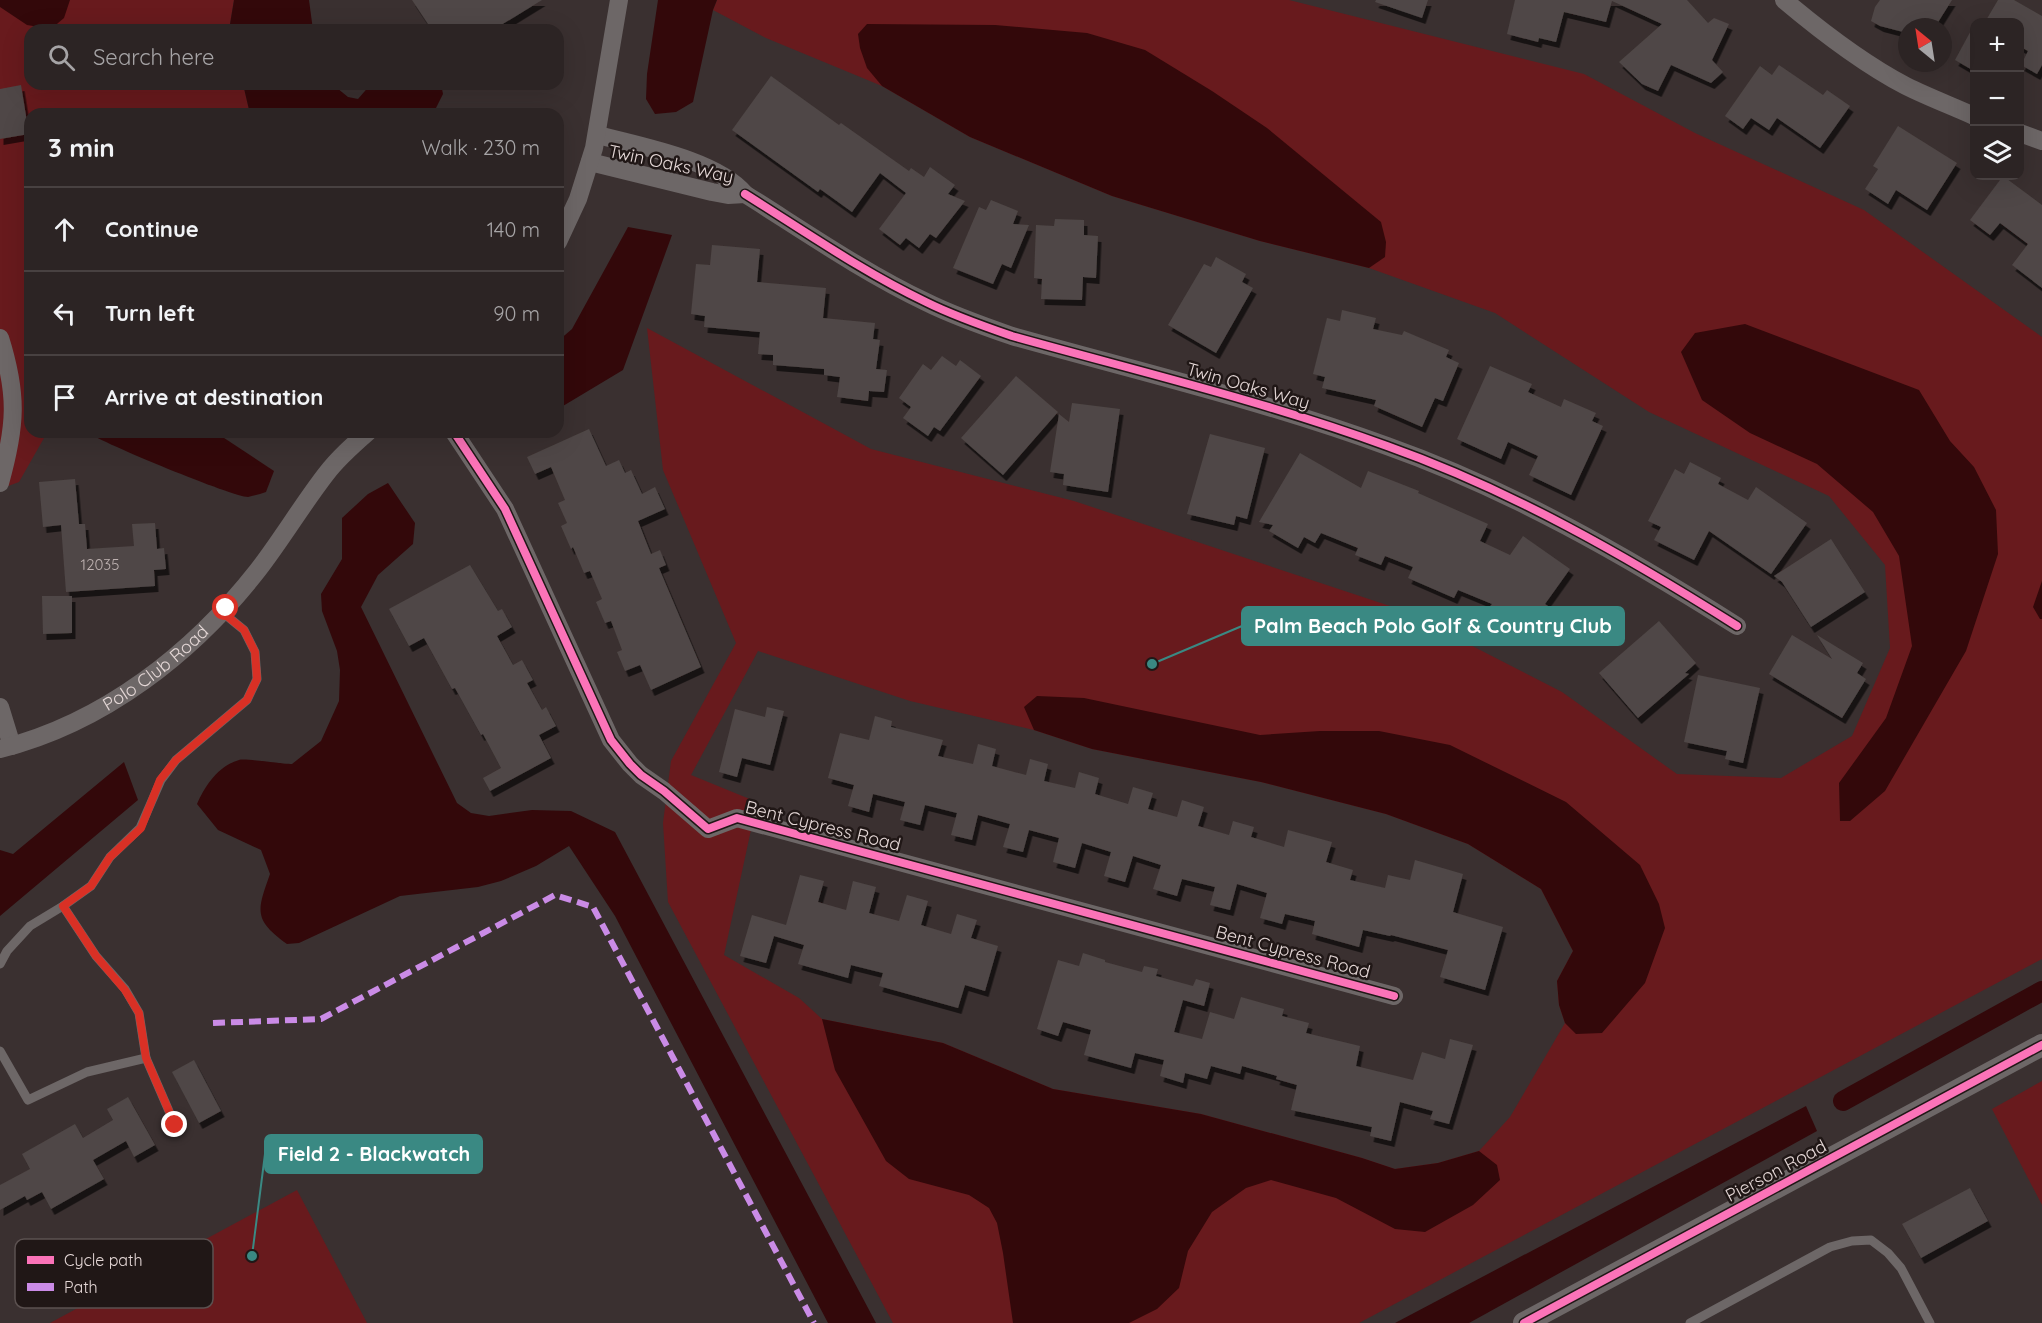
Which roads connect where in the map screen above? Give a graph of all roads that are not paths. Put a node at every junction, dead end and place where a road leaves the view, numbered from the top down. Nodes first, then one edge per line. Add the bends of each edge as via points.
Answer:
1 (619, 0) edge
2 (1784, 0) edge
3 (1970, 114) edge
4 (598, 135) junction
5 (2024, 135) edge
6 (2042, 141) edge
7 (590, 162) junction
8 (745, 194) junction
9 (564, 229) edge
10 (0, 338) edge
11 (362, 438) edge
12 (458, 438) edge
13 (0, 483) edge
14 (222, 612) junction
15 (1737, 626) dead end
16 (0, 707) edge
17 (6, 748) edge
18 (63, 906) junction
19 (0, 964) edge
20 (1394, 996) dead end
21 (2042, 1045) edge
22 (0, 1051) edge
23 (146, 1058) junction
24 (175, 1125) dead end
25 (1524, 1323) edge
26 (1690, 1323) edge
27 (1930, 1323) edge

1 - 4 street
2 - 3 street via 1862,61
4 - 7 street
4 - 8 street, Twin Oaks Way via 706,167
5 - 6 street
7 - 8 street, Twin Oaks Way via 712,192
7 - 9 street
8 - 15 street, Twin Oaks Way via 881,279 975,323 1311,419 1464,476 1611,549
10 - 13 street via 14,404 13,430
11 - 14 street, Polo Club Road via 328,471 259,568
12 - 20 street, Bent Cypress Road via 505,509 611,740 641,775 708,829 737,818
14 - 17 street, Polo Club Road via 177,656 106,705 61,728
14 - 18 lane via 244,630 255,652 257,679 247,700 176,760 160,780 141,828 110,857 91,886
16 - 17 street
18 - 19 lane via 30,926
18 - 23 lane via 139,1013
21 - 25 street, Pierson Road
22 - 23 lane via 28,1100 87,1072
23 - 24 lane
26 - 27 lane via 1830,1247 1852,1240 1871,1240 1901,1268

